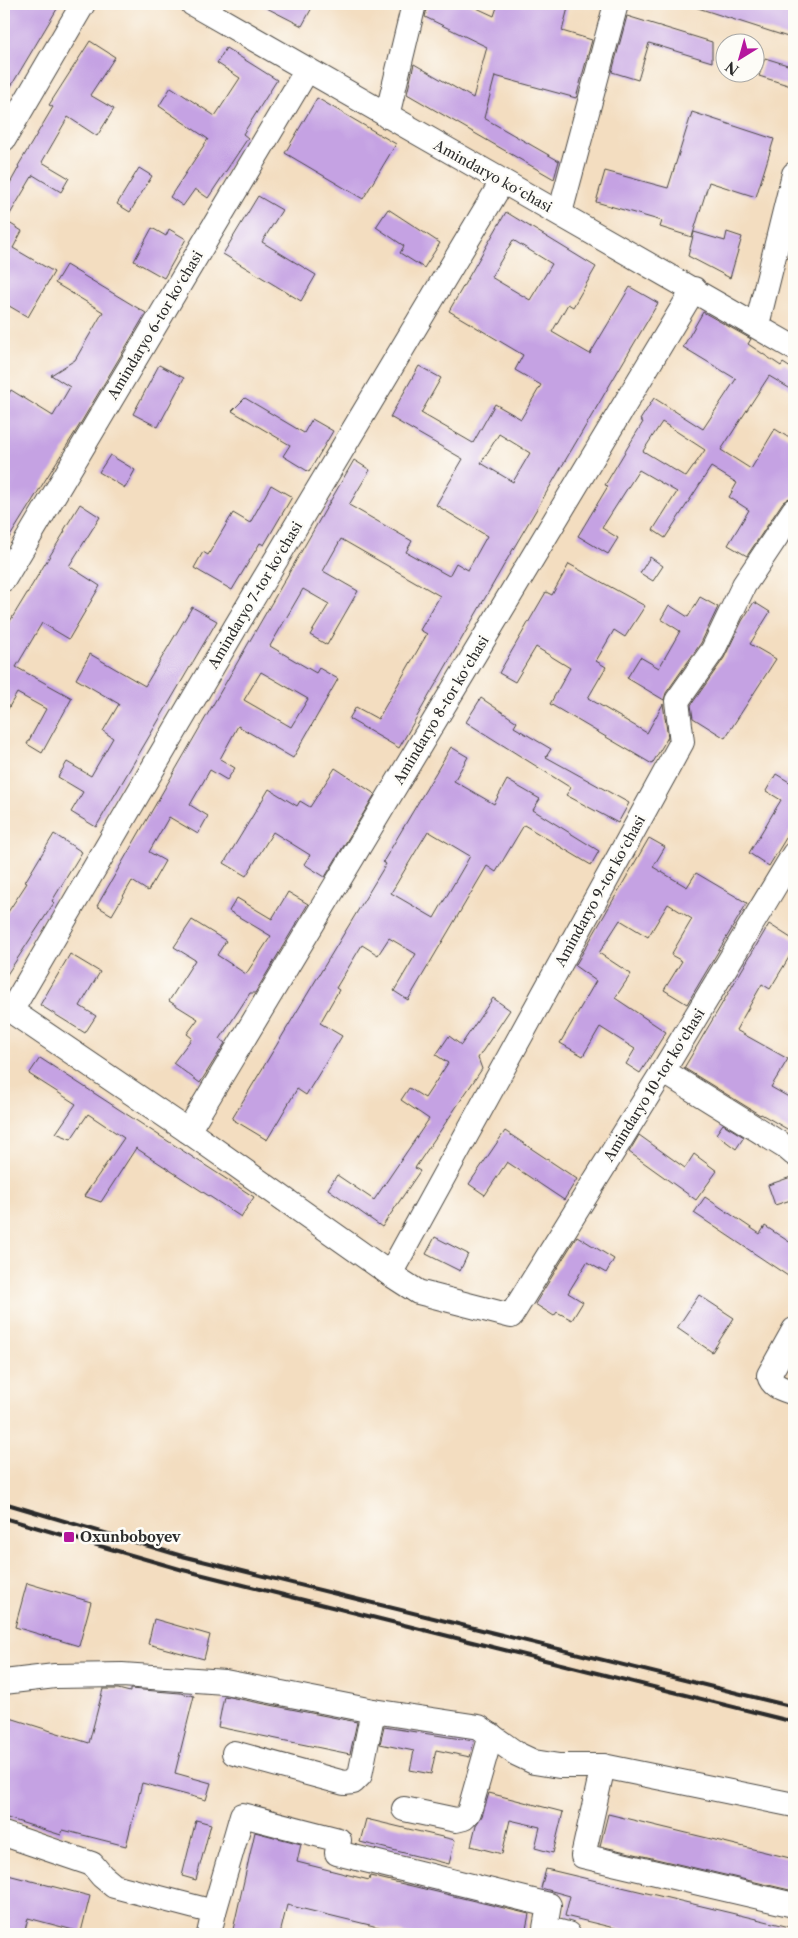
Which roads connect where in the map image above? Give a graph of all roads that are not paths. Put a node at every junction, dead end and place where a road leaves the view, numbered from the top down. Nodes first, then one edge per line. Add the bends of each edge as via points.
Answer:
1 (83, 4) edge
2 (195, 4) edge
3 (414, 4) edge
4 (616, 4) edge
5 (307, 70) junction
6 (387, 116) junction
7 (4, 139) edge
8 (794, 174) edge
9 (502, 182) junction
10 (560, 213) junction
11 (694, 289) junction
12 (757, 326) junction
13 (794, 348) edge
14 (794, 510) edge
15 (4, 579) edge
16 (794, 854) edge
17 (7, 1008) edge
18 (663, 1071) junction
19 (188, 1131) junction
20 (794, 1154) edge
21 (390, 1274) junction
22 (794, 1330) edge
23 (794, 1393) edge
24 (5, 1679) edge
25 (373, 1711) junction
26 (491, 1735) junction
27 (234, 1753) dead end
28 (603, 1766) junction
29 (794, 1805) edge
30 (404, 1809) dead end
31 (4, 1834) edge
32 (794, 1905) edge
33 (212, 1923) edge
34 (544, 1931) edge
35 (568, 1934) edge

1 - 7 street
2 - 5 street, Amindaryo koʻchasi
3 - 6 street
4 - 10 street
5 - 6 street, Amindaryo koʻchasi
5 - 15 street, Amindaryo 6-tor koʻchasi
6 - 9 street, Amindaryo koʻchasi
8 - 12 street
9 - 10 street, Amindaryo koʻchasi
9 - 17 street, Amindaryo 7-tor koʻchasi
10 - 11 street, Amindaryo koʻchasi
11 - 12 street, Amindaryo koʻchasi
11 - 19 street, Amindaryo 8-tor koʻchasi
12 - 13 street, Amindaryo koʻchasi
14 - 21 street, Amindaryo 9-tor koʻchasi via 744,585 713,650 677,701 682,742
16 - 18 street, Amindaryo 10-tor koʻchasi
17 - 19 street
18 - 20 street
18 - 21 street, Amindaryo 10-tor koʻchasi via 511,1316 418,1292
19 - 21 street
22 - 23 street via 769,1374 773,1384
24 - 25 street via 122,1674 225,1682
25 - 26 street via 479,1727
25 - 27 street via 360,1775 353,1782 344,1783
26 - 28 street via 534,1762 559,1766
26 - 30 street via 469,1812 464,1818 456,1820
28 - 29 street
28 - 32 street via 583,1856
31 - 33 street via 92,1864 114,1886
33 - 34 street via 242,1815 339,1840 337,1853 549,1904
34 - 35 street

